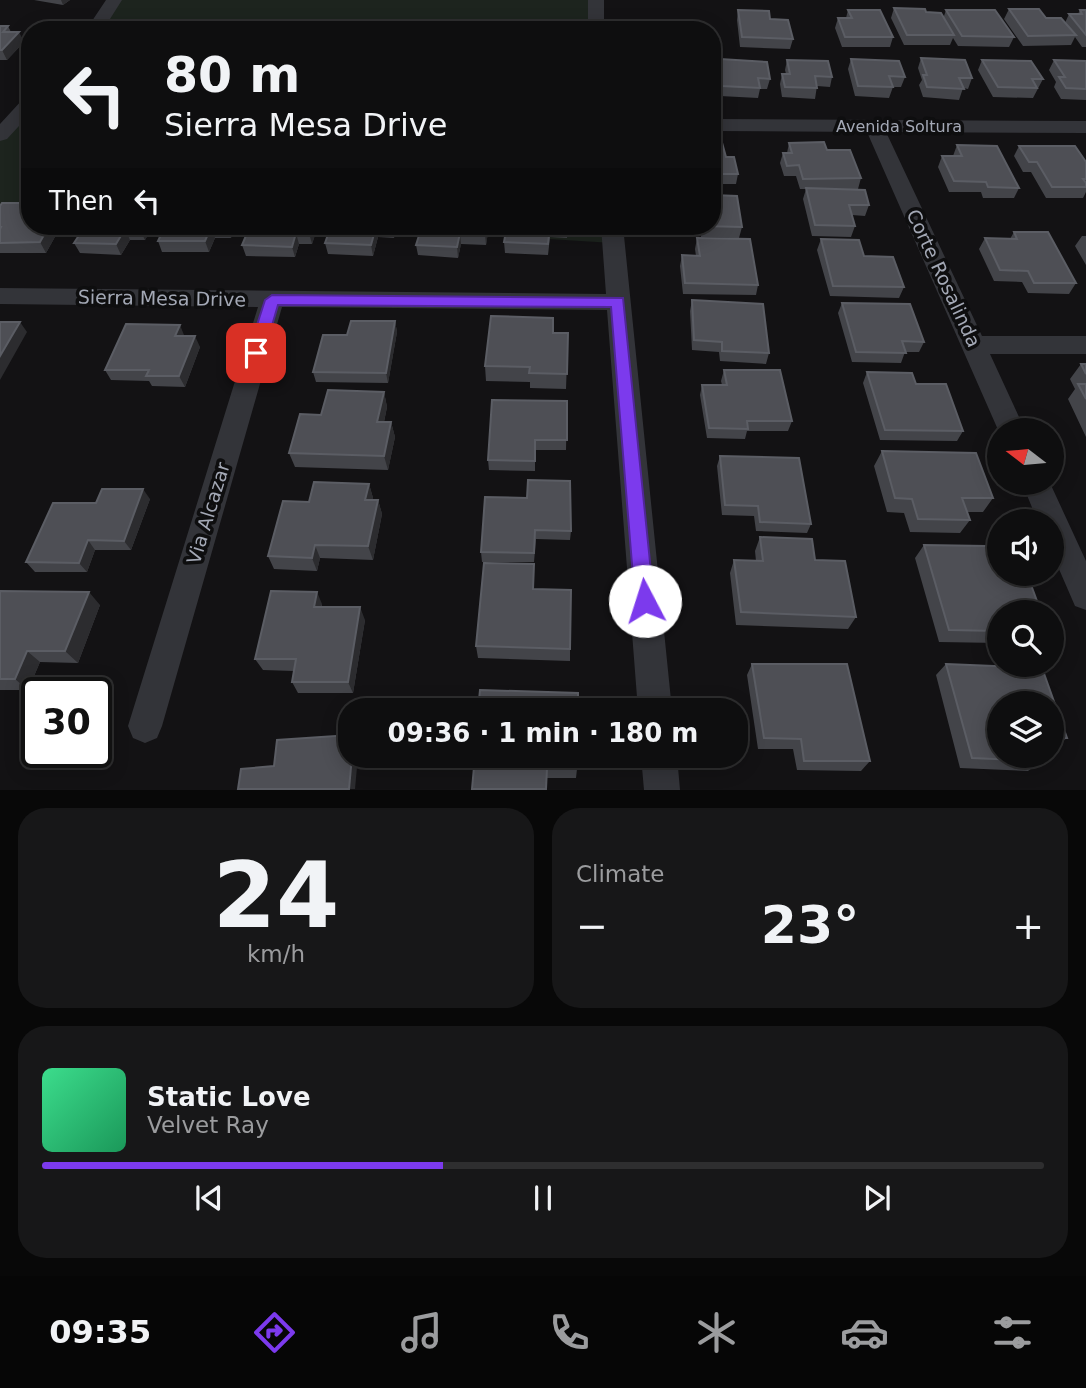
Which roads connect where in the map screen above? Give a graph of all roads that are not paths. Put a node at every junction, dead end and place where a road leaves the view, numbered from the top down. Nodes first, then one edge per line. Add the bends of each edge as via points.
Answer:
1 (114, 0) edge
2 (596, 0) edge
3 (100, 21) edge
4 (596, 21) edge
5 (21, 113) edge
6 (721, 125) edge
7 (874, 126) junction
8 (1086, 127) edge
9 (0, 135) edge
10 (613, 235) edge
11 (0, 296) edge
12 (272, 300) junction
13 (618, 302) junction
14 (974, 345) junction
15 (1086, 345) edge
16 (1007, 418) edge
17 (1041, 495) edge
18 (1086, 596) edge
19 (654, 698) edge
20 (145, 726) dead end
21 (660, 768) edge
22 (662, 789) edge

1 - 3 street
2 - 4 street
5 - 9 street
6 - 7 street, Avenida Soltura
7 - 8 street, Avenida Soltura
7 - 14 street, Corte Rosalinda
10 - 13 street
11 - 12 street, Sierra Mesa Drive
12 - 13 street, Sierra Mesa Drive
12 - 20 street, Via Alcazar
13 - 19 street
14 - 15 street
14 - 16 street, Corte Rosalinda
17 - 18 street
21 - 22 street

